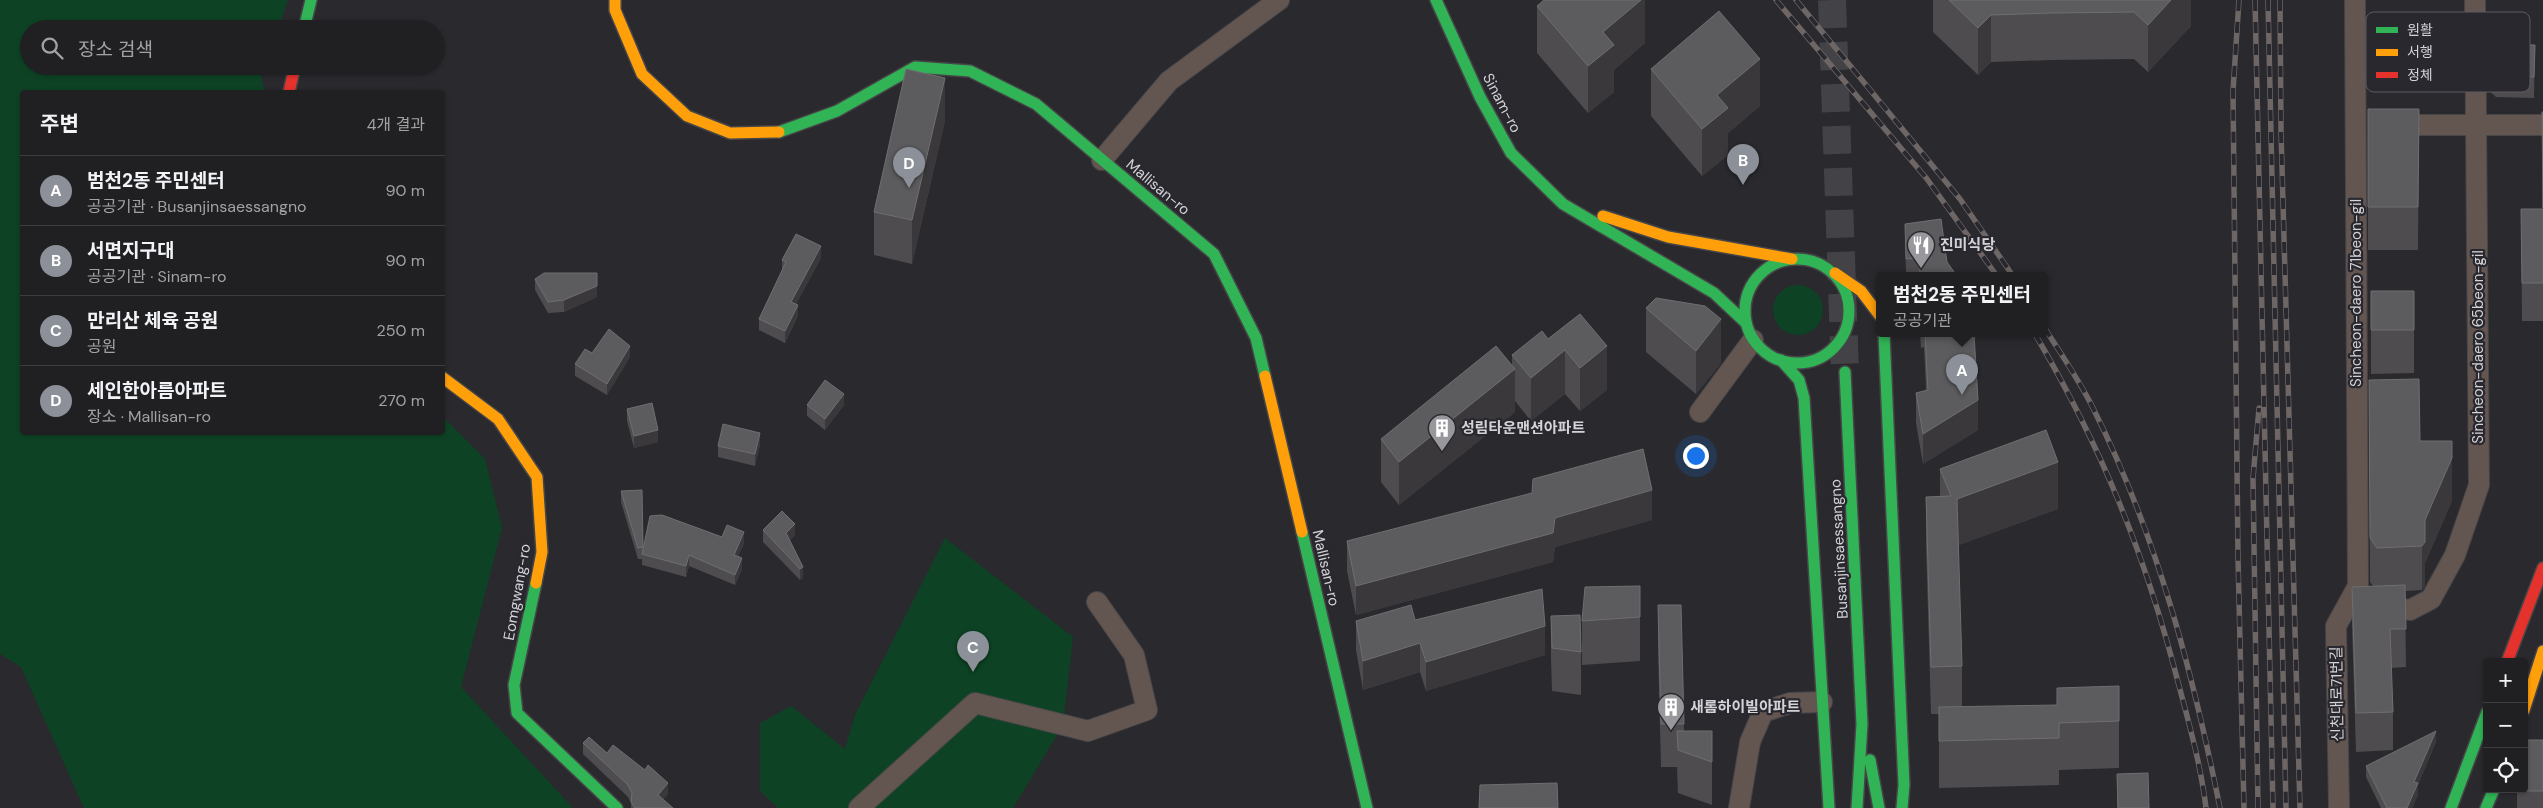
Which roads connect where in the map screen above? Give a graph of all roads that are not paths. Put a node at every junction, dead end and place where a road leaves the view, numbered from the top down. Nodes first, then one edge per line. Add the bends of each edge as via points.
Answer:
1 (311, 0) edge
2 (1280, 0) edge
3 (1436, 0) edge
4 (2355, 0) edge
5 (621, 3) edge
6 (306, 20) edge
7 (293, 75) edge
8 (289, 90) edge
9 (2476, 92) edge
10 (2355, 124) junction
11 (2477, 125) junction
12 (2543, 125) edge
13 (1102, 160) junction
14 (1563, 204) junction
15 (1792, 259) junction
16 (1824, 267) junction
17 (1876, 308) edge
18 (1750, 331) junction
19 (1884, 337) edge
20 (1782, 360) junction
21 (1845, 372) tunnel mouth
22 (445, 379) edge
23 (1700, 412) dead end
24 (2543, 568) edge
25 (2358, 586) junction
26 (1097, 602) dead end
27 (2543, 651) edge
28 (2508, 658) edge
29 (1822, 702) junction
30 (2526, 703) edge
31 (2483, 722) edge
32 (1862, 724) junction
33 (2492, 793) edge
34 (617, 808) edge
35 (859, 808) edge
36 (1367, 808) edge
37 (1739, 808) edge
38 (1829, 808) edge
39 (1857, 808) edge
40 (1879, 808) edge
41 (1902, 808) edge
42 (2339, 808) edge
43 (2451, 808) edge
44 (2486, 808) edge

1 - 6 main road
2 - 13 street via 1169,81
3 - 14 main road, Sinam-ro via 1480,97 1511,153
4 - 10 street, Sincheon-daero 71beon-gil
5 - 13 main road, Mallisan-ro via 642,74 687,116 730,133 784,132 837,111 915,67 924,67 970,71 1036,104
7 - 8 main road
9 - 11 street, Sincheon-daero 65beon-gil
10 - 11 street
10 - 25 street, Sincheon-daero 71beon-gil
11 - 12 street
11 - 25 street, Sincheon-daero 65beon-gil via 2479,485 2455,555 2431,599 2410,610 2372,604
13 - 36 main road, Mallisan-ro via 1214,254 1256,338
14 - 15 main road via 1668,237
14 - 18 main road via 1714,292
15 - 16 main road via 1809,260
15 - 18 main road via 1774,264 1760,274 1750,288 1745,306
16 - 17 main road via 1856,284
16 - 20 main road via 1837,278 1845,292 1849,308 1847,324 1829,352 1814,360
18 - 20 main road via 1766,352
18 - 23 street
19 - 41 main road via 1904,785
20 - 29 main road via 1799,380 1804,398
21 - 32 main road, Busanjinsaessangno
22 - 34 main road, Eomgwang-ro via 498,419 537,477 542,552 514,686 517,713
24 - 28 main road
25 - 42 street, 신천대로71번길 via 2336,626
26 - 35 street via 1134,655 1147,710 1088,731 975,702
27 - 30 main road
29 - 37 street via 1790,702 1763,712 1750,742
29 - 38 main road
31 - 43 main road
32 - 39 main road
32 - 40 main road
33 - 44 main road

